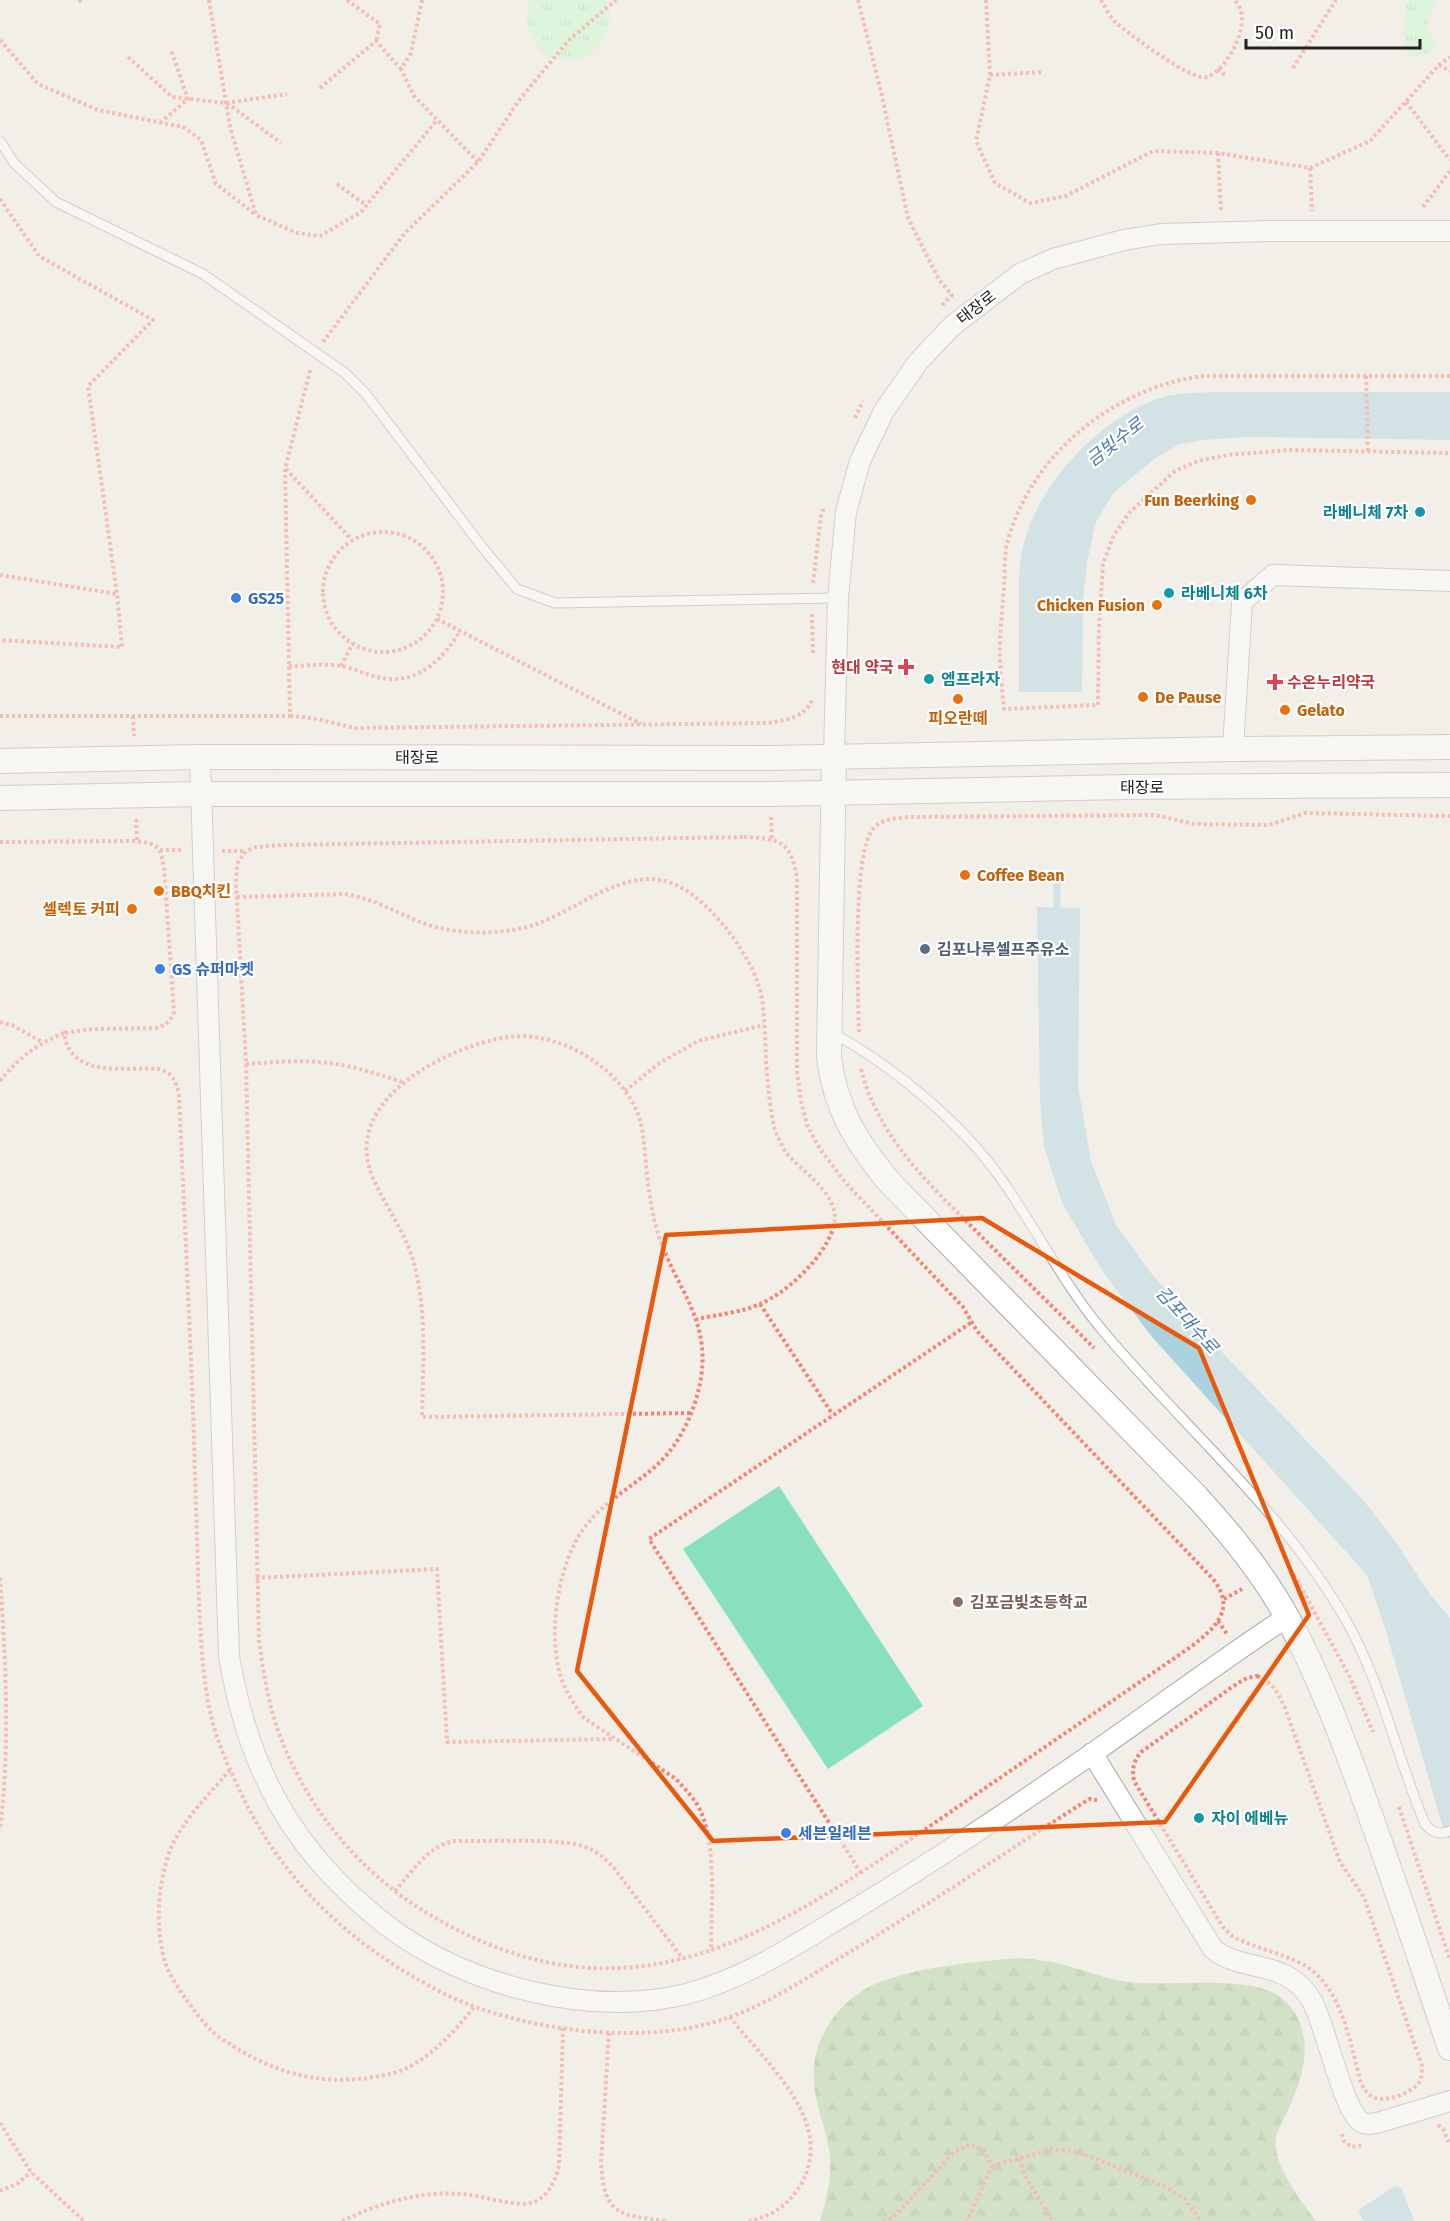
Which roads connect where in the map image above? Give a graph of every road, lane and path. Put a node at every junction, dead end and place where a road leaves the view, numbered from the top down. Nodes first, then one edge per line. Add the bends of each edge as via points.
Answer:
1 (209, 0) edge
2 (346, 0) edge
3 (422, 0) edge
4 (616, 0) edge
5 (858, 0) edge
6 (986, 0) edge
7 (1101, 0) edge
8 (1234, 0) edge
9 (1336, 0) edge
10 (0, 40) edge
11 (376, 40) junction
12 (171, 50) dead end
13 (128, 57) dead end
14 (1450, 57) edge
15 (1439, 64) junction
16 (1293, 68) dead end
17 (401, 69) junction
18 (1218, 69) junction
19 (1450, 70) edge
20 (1042, 72) dead end
21 (990, 75) junction
22 (1225, 75) dead end
23 (320, 88) dead end
24 (287, 94) dead end
25 (188, 99) junction
26 (1406, 102) junction
27 (226, 103) junction
28 (437, 120) junction
29 (160, 123) junction
30 (0, 141) edge
31 (280, 143) dead end
32 (1218, 153) junction
33 (1450, 160) edge
34 (478, 162) junction
35 (1310, 168) junction
36 (1450, 171) edge
37 (337, 184) dead end
38 (0, 199) edge
39 (366, 205) junction
40 (1423, 207) dead end
41 (1312, 211) dead end
42 (1221, 213) dead end
43 (256, 215) junction
44 (1450, 231) edge
45 (936, 311) dead end
46 (315, 352) junction
47 (1366, 376) junction
48 (1450, 376) edge
49 (865, 399) dead end
50 (855, 419) dead end
51 (1368, 452) junction
52 (1450, 453) edge
53 (285, 469) junction
54 (825, 505) dead end
55 (352, 540) junction
56 (0, 575) edge
57 (1450, 581) edge
58 (117, 594) junction
59 (812, 598) junction
60 (838, 598) junction
61 (437, 619) junction
62 (460, 631) junction
63 (0, 640) edge
64 (353, 644) junction
65 (814, 664) dead end
66 (289, 666) junction
67 (341, 666) junction
68 (814, 696) dead end
69 (0, 716) edge
70 (290, 716) junction
71 (643, 726) junction
72 (1450, 747) edge
73 (1233, 749) junction
74 (834, 755) junction
75 (200, 757) junction
76 (0, 761) edge
77 (1450, 785) edge
78 (833, 791) junction
79 (202, 794) junction
80 (0, 798) edge
81 (1450, 816) edge
82 (0, 842) edge
83 (236, 897) junction
84 (0, 1022) edge
85 (764, 1025) junction
86 (829, 1031) junction
87 (64, 1033) junction
88 (42, 1042) junction
89 (859, 1047) junction
90 (246, 1064) junction
91 (0, 1081) edge
92 (402, 1083) junction
93 (625, 1091) junction
94 (760, 1304) junction
95 (697, 1319) junction
96 (972, 1322) junction
97 (1100, 1354) dead end
98 (690, 1413) junction
99 (833, 1415) junction
100 (1262, 1577) junction
101 (0, 1578) edge
102 (256, 1578) junction
103 (1224, 1599) junction
104 (1287, 1617) junction
105 (614, 1739) junction
106 (1092, 1753) junction
107 (2, 1768) edge
108 (230, 1770) junction
109 (1098, 1800) dead end
110 (0, 1830) edge
111 (1445, 1833) edge
112 (861, 1873) junction
113 (395, 1891) junction
114 (1364, 1897) joint
115 (711, 1951) junction
116 (683, 1959) junction
117 (474, 2007) junction
118 (730, 2017) junction
119 (563, 2028) junction
120 (609, 2033) junction
121 (1450, 2048) edge
122 (1450, 2101) edge
123 (0, 2123) edge
124 (1436, 2124) dead end
125 (1341, 2132) dead end
126 (1368, 2143) dead end
127 (1450, 2145) edge
128 (1019, 2158) junction
129 (992, 2166) junction
130 (31, 2172) junction
131 (0, 2191) edge
132 (758, 2220) edge
133 (84, 2221) edge
134 (342, 2221) edge
135 (666, 2221) edge
136 (749, 2221) edge
137 (883, 2221) edge
138 (967, 2221) edge
139 (1052, 2221) edge
140 (1201, 2221) edge

1 - 27 path
2 - 11 path via 380,24
3 - 17 path via 411,53
4 - 34 path via 569,40 520,99
5 - 45 path via 908,218 939,280 952,295
6 - 21 path
7 - 18 path via 1114,21 1172,64 1202,78
8 - 18 path via 1239,4 1243,23 1238,40
9 - 16 path
10 - 29 path via 38,84 98,110
11 - 17 path
11 - 23 path
12 - 25 path
13 - 25 path via 172,97
14 - 15 path
15 - 19 path
15 - 26 path
17 - 28 path via 414,96
18 - 22 path
20 - 21 path
21 - 32 path via 976,141 995,183 1030,203 1065,196 1153,151
24 - 27 path
25 - 27 path
25 - 29 path
26 - 33 path
26 - 35 path via 1370,141
27 - 31 path
27 - 43 path
28 - 34 path
28 - 39 path
29 - 43 path via 183,127 201,140 216,184
30 - 46 lane via 14,164 56,202 203,274
32 - 35 path
32 - 42 path
34 - 46 path via 404,234
35 - 41 path
36 - 40 path
37 - 39 path
38 - 58 path via 39,256 153,320 88,386
39 - 43 path via 362,212 320,236 297,233
44 - 60 street, 태장로 via 1161,234 1053,259 1020,274 952,326 918,362 884,411 860,461 846,512
46 - 53 path
46 - 59 lane via 366,394 517,589 555,603
47 - 48 path
47 - 51 path
47 - 51 path via 1180,378 1130,398 1085,426 1046,464 1022,503 1007,545 1000,642 1004,709 1098,705 1104,564 1113,537 1129,513 1175,471 1227,455 1291,450
49 - 50 path
51 - 52 path
53 - 55 path
53 - 66 path
54 - 59 path
55 - 61 path via 369,533 389,532 408,537 424,548 436,563 442,581 443,600
55 - 64 path via 337,552 327,568 323,588 324,608 333,626
56 - 58 path
57 - 73 street via 1273,576 1242,602
58 - 63 path via 122,647
59 - 60 lane
59 - 65 path
60 - 74 street, 태장로
61 - 62 path
61 - 64 path via 425,635 408,647 387,652
62 - 67 path via 447,651 418,674 392,679
62 - 71 path
64 - 67 path
66 - 67 path
66 - 70 path
68 - 71 path via 810,707 789,720
69 - 70 path
70 - 71 path via 355,728
72 - 73 street, 태장로
73 - 74 street, 태장로
74 - 75 street, 태장로
74 - 78 street
75 - 76 street, 태장로
75 - 79 street
77 - 78 street, 태장로
78 - 79 street, 태장로
78 - 86 street
79 - 80 street, 태장로
79 - 106 street via 229,1656 242,1719 272,1795 301,1839 336,1881 399,1935 436,1957 499,1983 586,2000 676,1995 736,1977 786,1951 888,1889
81 - 89 path via 1305,813 1269,825 1194,824 1155,815 890,819 871,831 862,857
82 - 87 path via 136,841 153,843 160,850 174,1000 172,1018 157,1028
83 - 85 path via 361,896 435,927 486,932 538,924 629,882 663,880 683,888 702,903 733,937 758,982
83 - 90 path
83 - 96 path via 237,864 246,851 256,847 744,837 772,838 781,843 795,863 797,879 797,1072 807,1125 845,1182 963,1307
84 - 88 path
85 - 93 path via 698,1041 658,1064
85 - 94 path via 776,1131 783,1149 829,1198 835,1223 810,1266
86 - 89 lane
86 - 100 street via 837,1098 850,1129 868,1156 1197,1497
87 - 88 path
87 - 108 path via 71,1053 91,1066 159,1069 167,1071 177,1086 200,1621 211,1716
88 - 91 path
89 - 97 path via 867,1091 881,1121 909,1161
89 - 111 lane via 923,1096 977,1150 1001,1179 1101,1329 1305,1558 1347,1623 1364,1659 1387,1712 1425,1824 1432,1831
90 - 92 path via 334,1064
90 - 102 path
92 - 93 path via 462,1049 509,1037 531,1036 570,1047 607,1071
92 - 98 path via 374,1117 366,1155 371,1176 402,1232 419,1283 423,1327 422,1417
93 - 95 path via 642,1130 653,1217 669,1264
94 - 95 path
94 - 99 path
95 - 98 path via 704,1346 703,1366
96 - 99 path
96 - 103 path via 1213,1579
98 - 105 path via 660,1462 588,1522 577,1538 561,1585 555,1635 563,1685 584,1718
99 - 112 path via 650,1539
100 - 103 path
100 - 104 street
101 - 107 path via 6,1681
102 - 105 path via 437,1569 447,1742
102 - 113 path via 258,1641 266,1686 281,1739 296,1773 330,1827 357,1858
103 - 112 path via 1218,1622 1192,1646
104 - 106 street
104 - 121 street via 1356,1776
105 - 115 path via 676,1779 701,1812 710,1860
106 - 122 street via 1213,1949 1220,1955 1284,1974 1308,1994 1345,2094 1359,2120 1377,2123
107 - 110 path
108 - 117 path via 280,1861 328,1915 410,1976
108 - 117 path via 195,1811 174,1844 166,1862 159,1913 159,1938 166,1964 194,2011 215,2034 276,2069 308,2078 345,2081 405,2068 455,2032
109 - 118 path via 1089,1799 905,1919 803,1980
112 - 115 path via 790,1915
113 - 116 path via 448,1926 487,1945 534,1959 596,1969
113 - 116 path via 423,1859 442,1844 453,1841 586,1846 614,1868
114 - 114 path via 1422,2066 1418,2085 1384,2100 1366,2092 1342,2017 1320,1979 1305,1965 1242,1941 1223,1926 1134,1781 1135,1760 1238,1683 1257,1676 1266,1680 1275,1688 1293,1728 1340,1862
115 - 116 path
117 - 119 path
118 - 120 path via 687,2028
118 - 132 path via 790,2090 810,2139 811,2158 806,2175 793,2196 782,2208
119 - 120 path
119 - 134 path via 559,2166 546,2194 533,2203 517,2204 470,2195 425,2194 381,2204
120 - 135 path via 602,2182 616,2211
123 - 130 path
124 - 127 path via 1443,2129
125 - 126 path via 1351,2147
128 - 129 path
128 - 139 path
128 - 140 path via 1052,2150 1081,2153 1166,2187 1185,2199
129 - 137 path via 984,2151 970,2144 953,2153 894,2217
129 - 138 path
130 - 131 path
130 - 133 path
132 - 136 path

